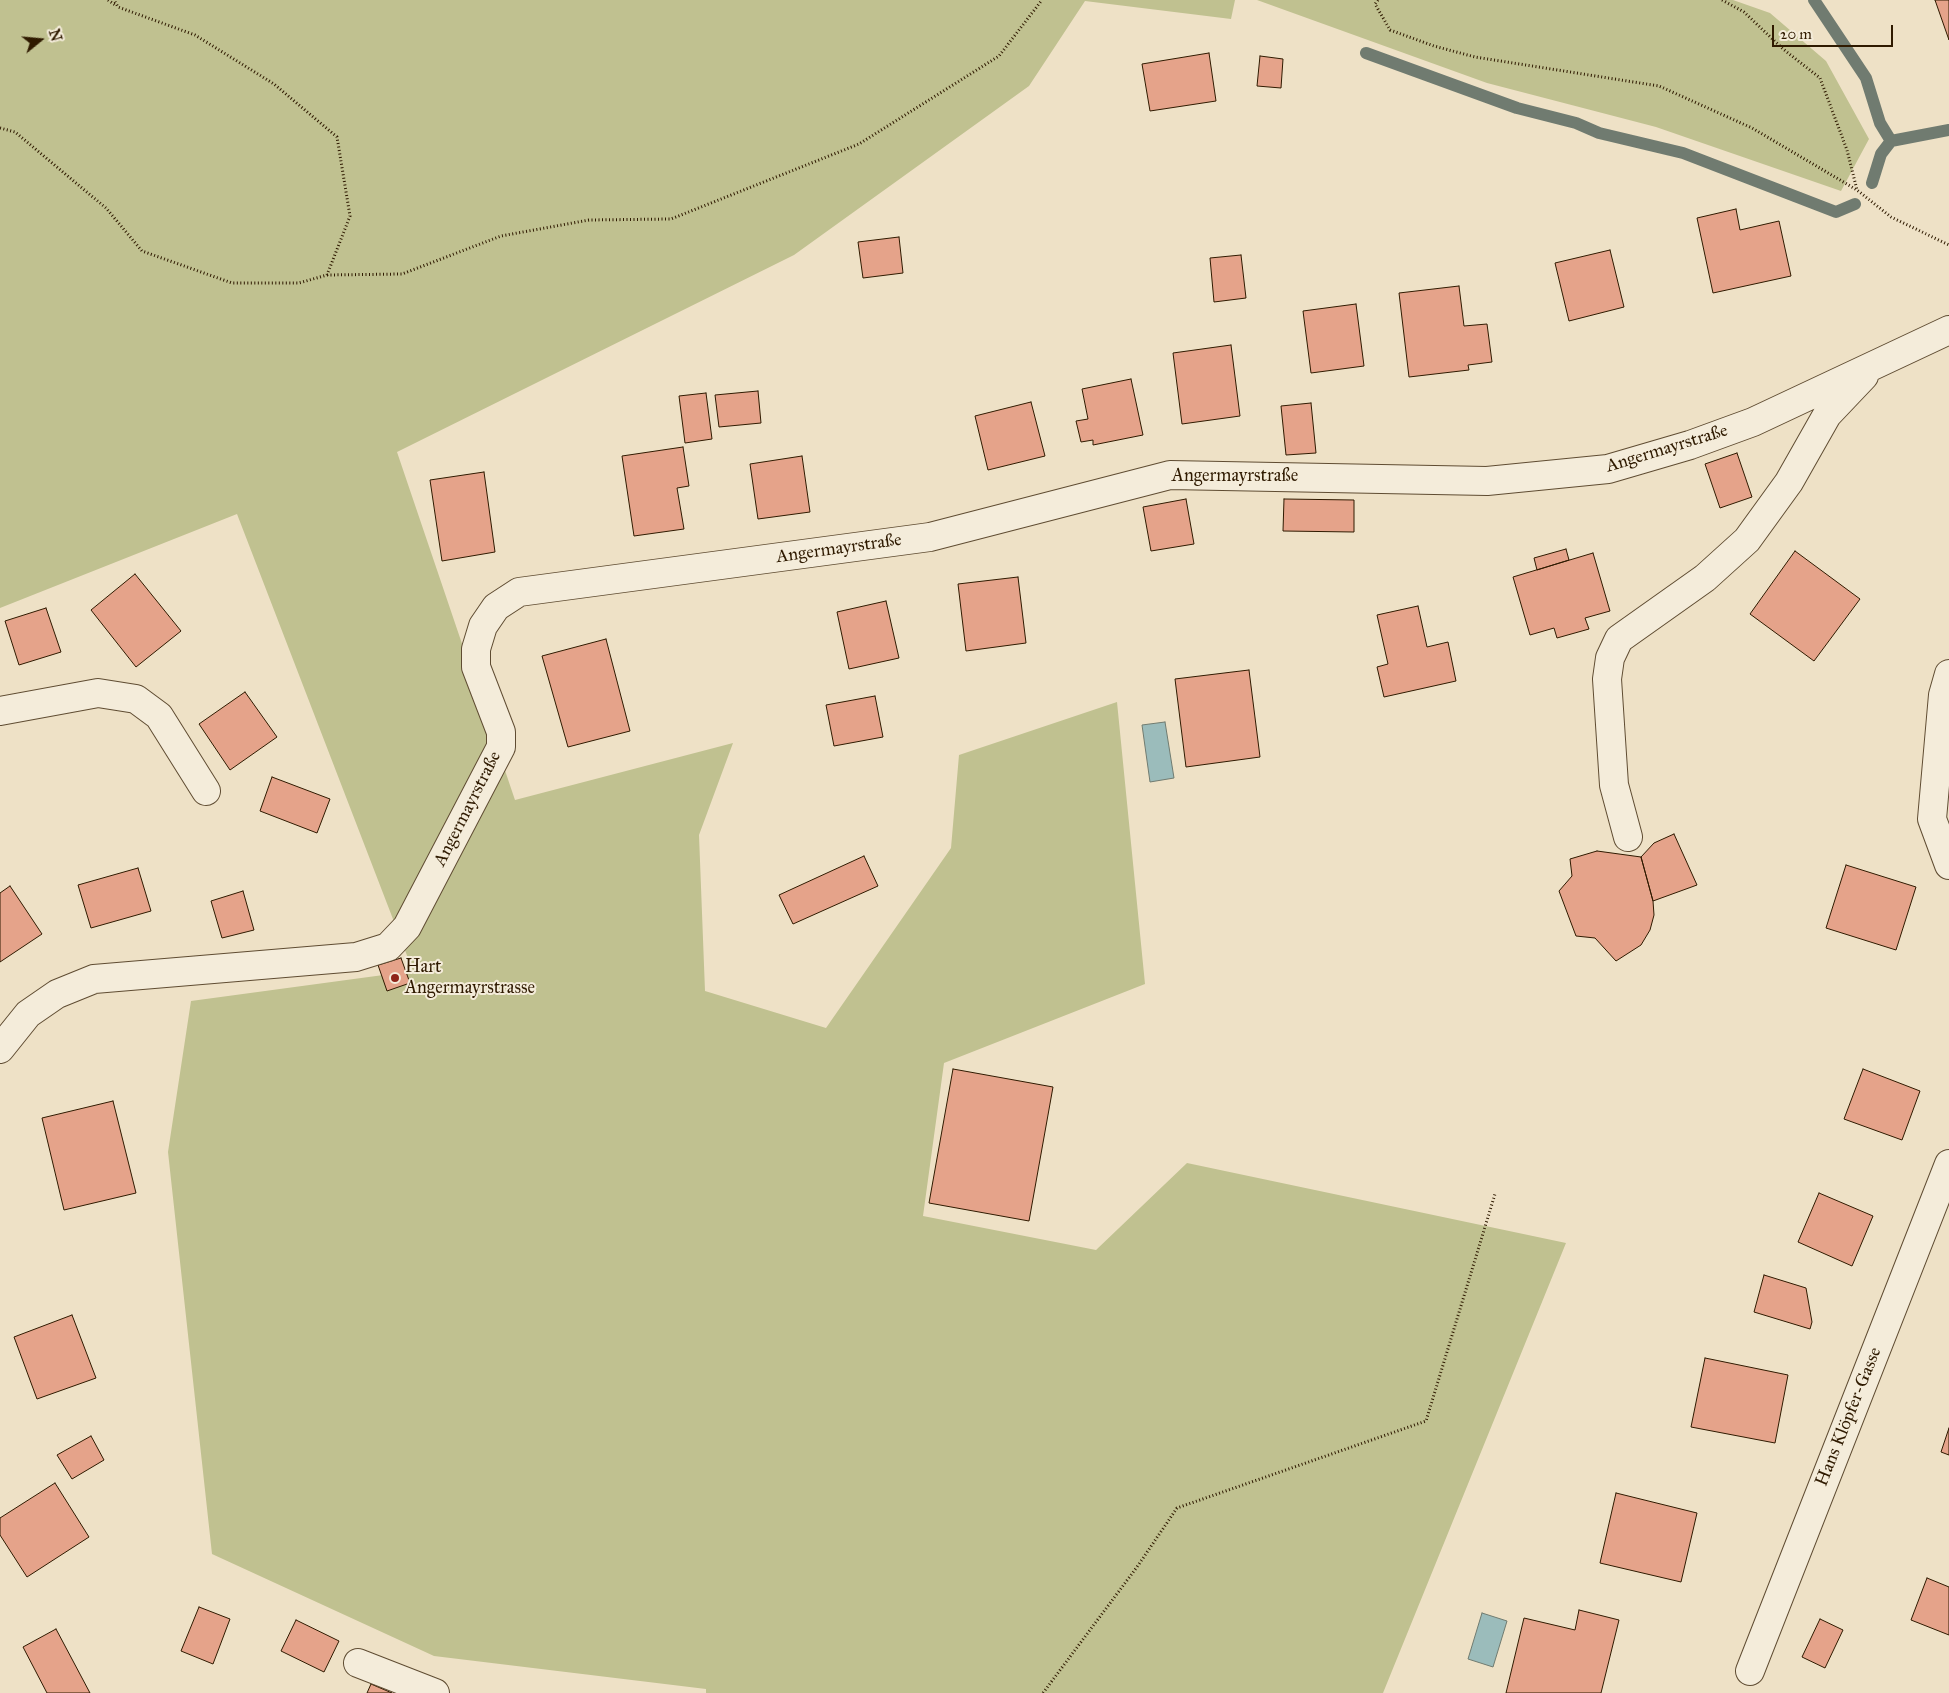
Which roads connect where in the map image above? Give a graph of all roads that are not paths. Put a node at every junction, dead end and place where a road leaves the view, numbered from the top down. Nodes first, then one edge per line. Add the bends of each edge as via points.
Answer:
1 (1949, 330) edge
2 (1875, 364) junction
3 (1949, 674) edge
4 (0, 711) edge
5 (206, 792) dead end
6 (1940, 814) edge
7 (1628, 838) dead end
8 (1949, 865) edge
9 (0, 1049) edge
10 (1949, 1164) edge
11 (358, 1663) dead end
12 (1750, 1670) dead end
13 (435, 1693) edge

1 - 2 street, Angermayrstraße
2 - 7 street via 1828,415 1789,482 1747,540 1705,578 1619,639 1610,658 1607,679 1614,785
2 - 9 street, Angermayrstraße via 1753,422 1608,469 1487,481 1170,475 930,537 519,592 496,607 483,626 476,648 476,667 501,732 501,747 407,927 388,947 356,957 94,979 57,994 28,1014
3 - 6 street via 1943,695
4 - 5 street via 98,693 136,699 160,716
6 - 8 street
10 - 12 street, Hans Klöpfer-Gasse
11 - 13 street

